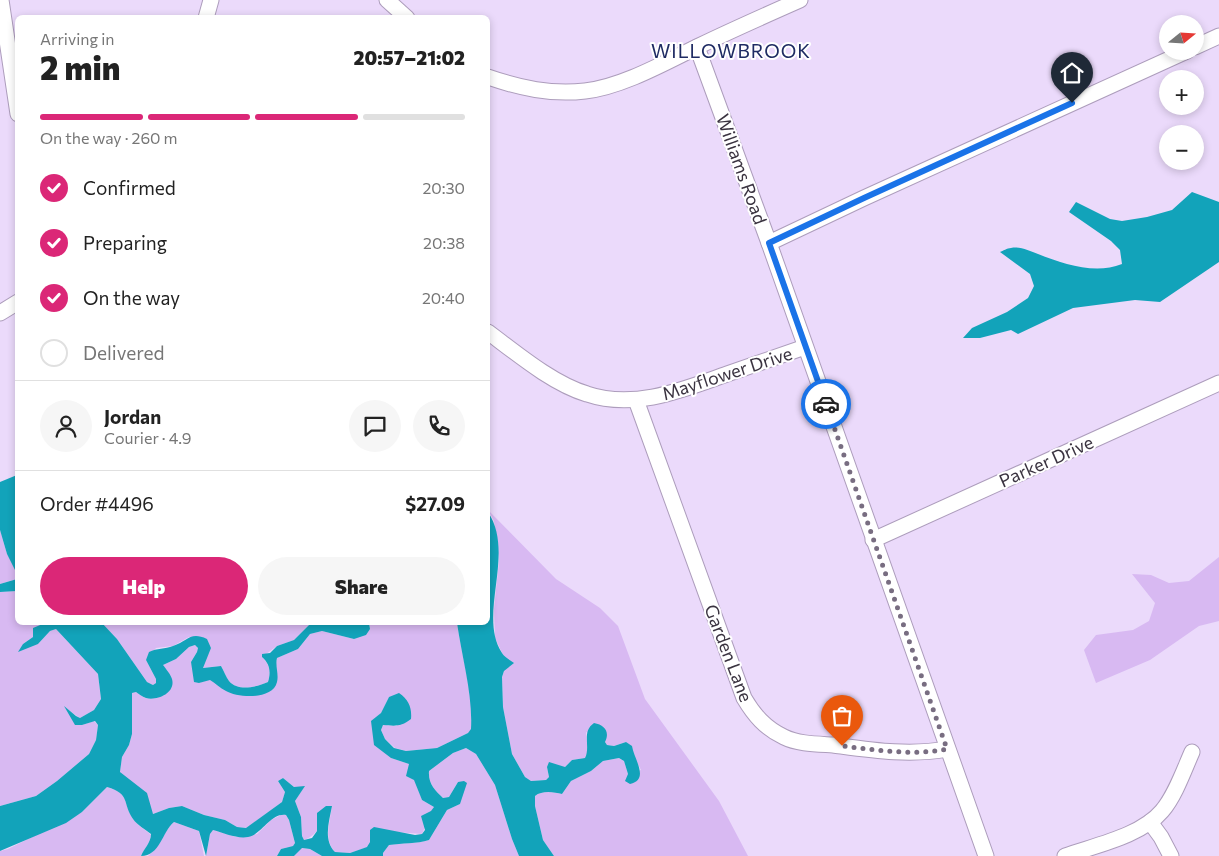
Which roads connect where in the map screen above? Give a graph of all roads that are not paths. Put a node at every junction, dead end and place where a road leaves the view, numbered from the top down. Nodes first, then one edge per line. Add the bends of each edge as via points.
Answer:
1 (1, 0) edge
2 (211, 0) edge
3 (387, 0) edge
4 (800, 0) edge
5 (207, 15) edge
6 (404, 15) edge
7 (1219, 36) edge
8 (1204, 43) edge
9 (697, 47) junction
10 (1166, 60) edge
11 (490, 78) edge
12 (15, 94) edge
13 (769, 243) junction
14 (15, 304) edge
15 (0, 312) edge
16 (490, 333) edge
17 (805, 346) junction
18 (1219, 383) edge
19 (636, 400) junction
20 (873, 540) junction
21 (947, 749) junction
22 (1192, 752) dead end
23 (1150, 822) junction
24 (986, 856) edge
25 (1065, 856) edge
26 (1172, 856) edge

1 - 12 street
2 - 5 street
3 - 6 street
4 - 9 street
7 - 8 street
9 - 11 street via 628,79 595,90 539,91
9 - 13 street, Williams Road
10 - 13 street
13 - 17 street, Williams Road
14 - 15 street
16 - 19 street, Mayflower Drive via 566,386 607,400
17 - 19 street, Mayflower Drive via 678,392
17 - 20 street, Williams Road
18 - 20 street, Parker Drive
19 - 21 street, Garden Lane via 744,698 762,723 795,741 908,753
20 - 21 street, Williams Road
21 - 24 street, Williams Road
22 - 23 street via 1163,810
23 - 25 street via 1131,833
23 - 26 street

